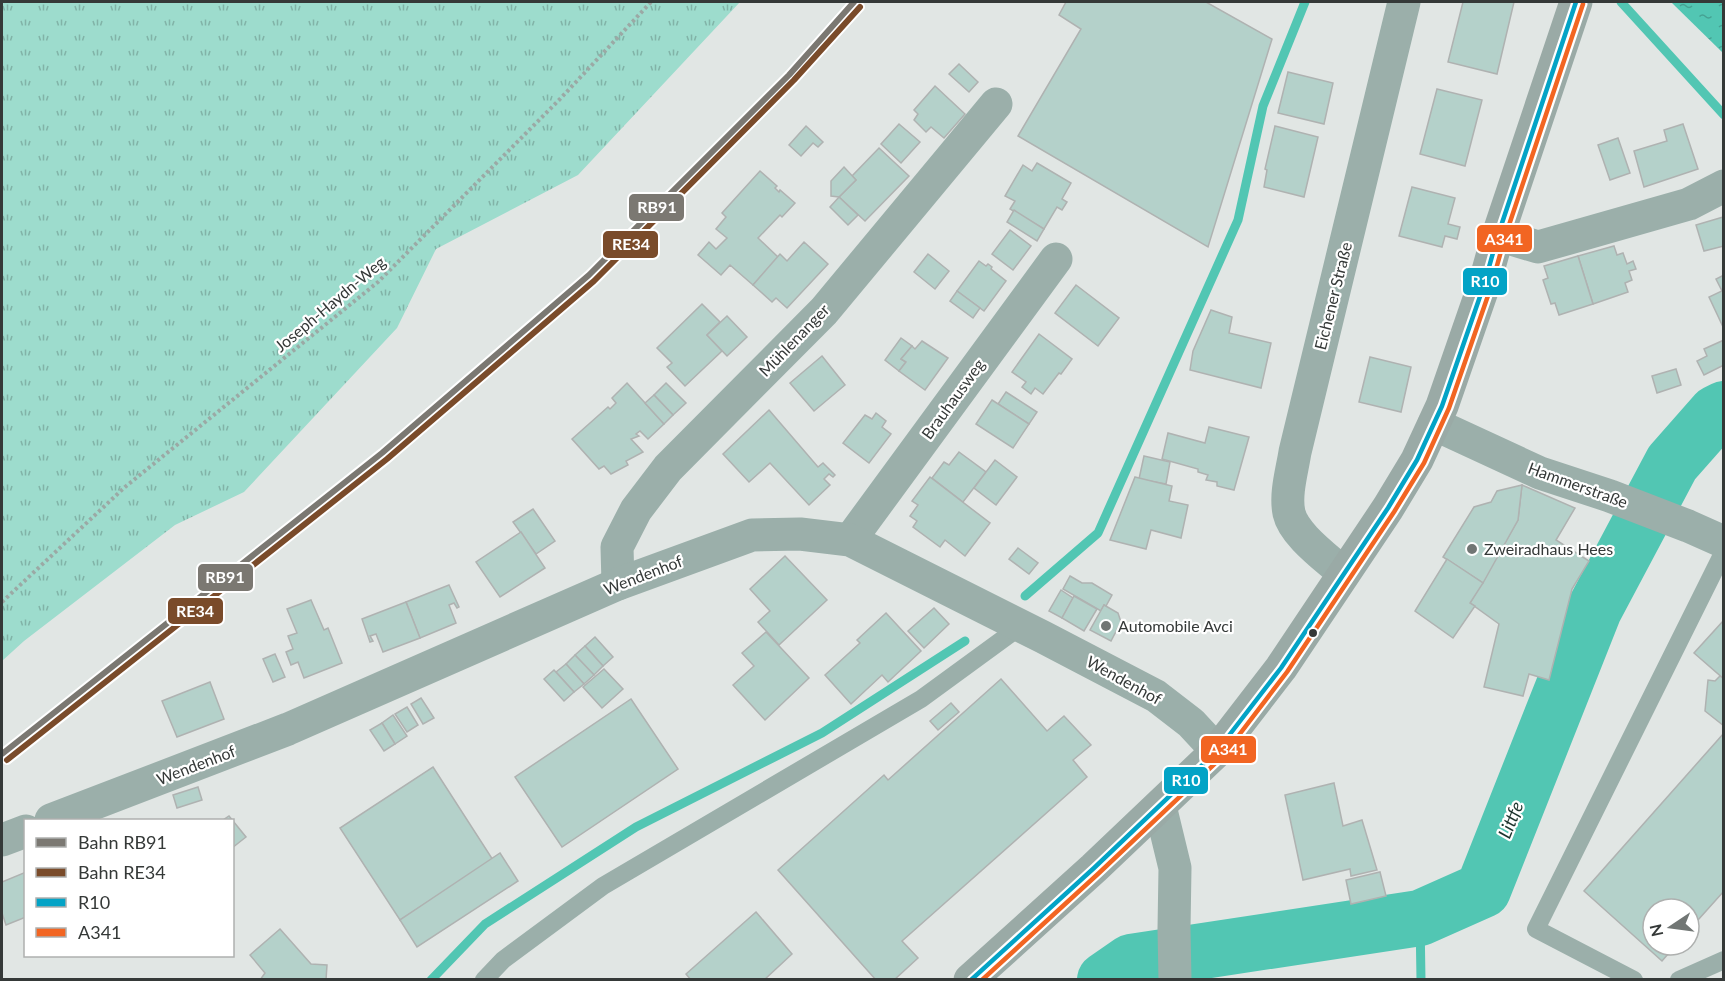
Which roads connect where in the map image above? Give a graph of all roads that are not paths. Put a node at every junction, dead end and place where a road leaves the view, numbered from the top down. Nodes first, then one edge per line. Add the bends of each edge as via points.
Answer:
1 (1404, 2) edge
2 (1576, 2) edge
3 (996, 104) dead end
4 (1724, 186) edge
5 (1498, 235) junction
6 (1056, 259) dead end
7 (1434, 424) junction
8 (849, 540) junction
9 (1721, 557) edge
10 (1343, 573) junction
11 (618, 584) junction
12 (1021, 626) junction
13 (1217, 751) junction
14 (1160, 806) junction
15 (54, 819) edge
16 (24, 832) edge
17 (2, 840) edge
18 (1724, 960) edge
19 (484, 980) edge
20 (970, 980) edge
21 (1176, 980) edge
22 (1634, 980) edge
23 (1679, 980) edge

1 - 10 street, Eichener Straße via 1289,490 1289,513 1294,526
2 - 5 main road
3 - 11 street, Mühlenanger via 824,311 668,468 636,510 617,547
4 - 5 street via 1689,204 1538,246
5 - 7 main road
6 - 8 street, Brauhausweg
7 - 9 street, Hammerstraße via 1540,472 1688,526
7 - 10 main road via 1394,498
8 - 11 street, Wendenhof via 800,534 753,535
8 - 12 street, Wendenhof
9 - 22 lane via 1536,928
10 - 13 main road via 1281,668
11 - 15 street, Wendenhof via 288,729
12 - 13 street, Wendenhof via 1156,696 1191,723
12 - 19 lane via 921,699 603,886 503,960
13 - 14 main road
14 - 20 main road
14 - 21 street via 1175,867
16 - 17 street
18 - 23 lane

